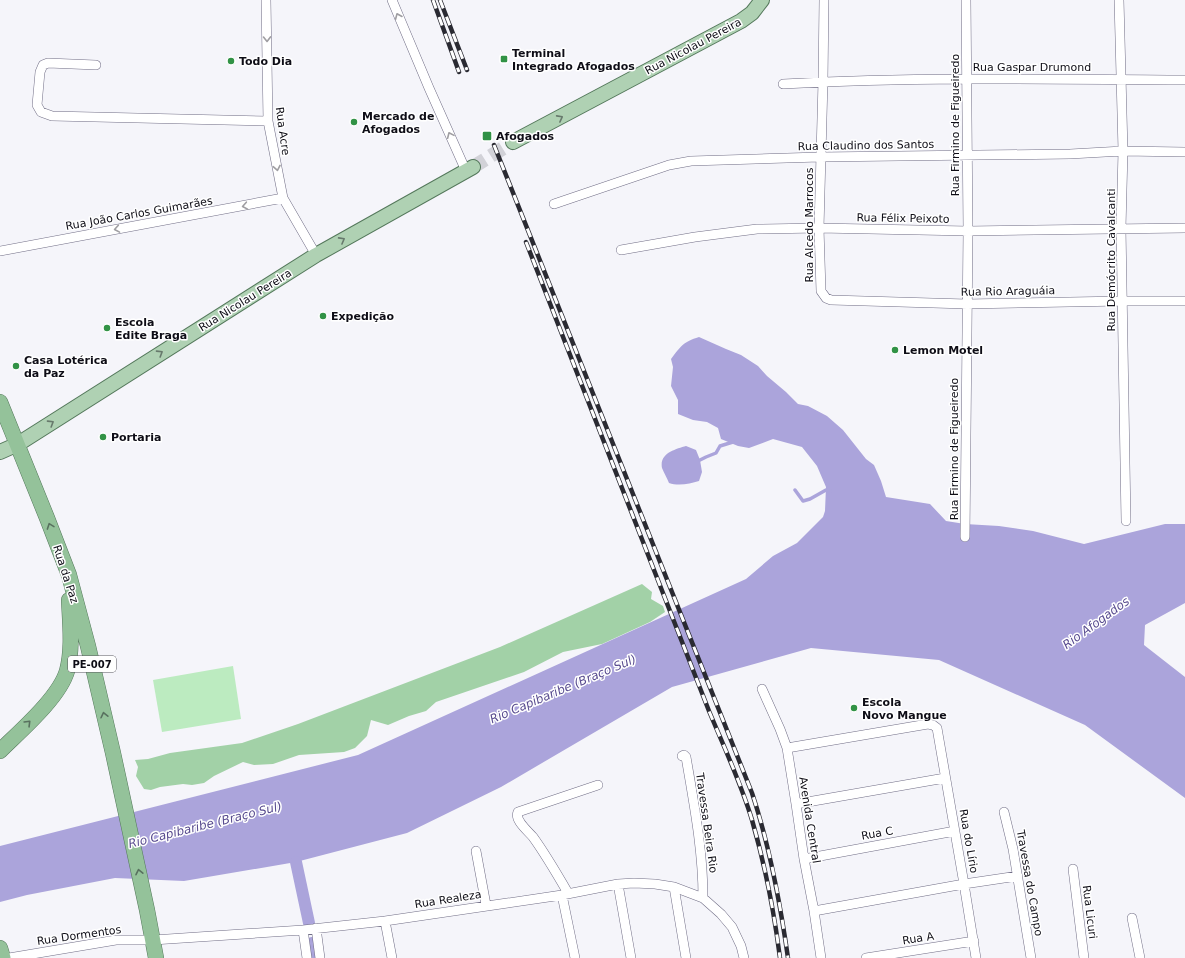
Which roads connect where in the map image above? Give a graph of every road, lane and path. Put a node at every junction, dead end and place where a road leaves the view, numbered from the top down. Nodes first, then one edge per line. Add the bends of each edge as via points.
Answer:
1 (266, 0) edge
2 (392, 0) edge
3 (762, 0) edge
4 (824, 0) edge
5 (966, 0) edge
6 (1119, 0) edge
7 (96, 65) dead end
8 (967, 79) junction
9 (1121, 79) junction
10 (1185, 80) edge
11 (823, 82) junction
12 (783, 84) dead end
13 (268, 121) junction
14 (513, 142) tunnel mouth
15 (1123, 151) junction
16 (1185, 152) edge
17 (967, 155) junction
18 (820, 157) junction
19 (469, 169) joint
20 (283, 198) junction
21 (554, 204) dead end
22 (819, 228) junction
23 (1121, 228) junction
24 (1185, 228) edge
25 (968, 231) junction
26 (621, 250) dead end
27 (0, 251) edge
28 (316, 255) junction
29 (831, 300) joint
30 (1123, 301) junction
31 (1185, 301) edge
32 (967, 304) junction
33 (0, 402) edge
34 (18, 444) junction
35 (0, 452) edge
36 (1126, 521) dead end
37 (965, 537) dead end
38 (68, 576) junction
39 (762, 689) dead end
40 (787, 748) junction
41 (0, 751) edge
42 (682, 756) dead end
43 (945, 778) junction
44 (598, 785) dead end
45 (796, 804) junction
46 (1004, 812) dead end
47 (954, 831) junction
48 (476, 851) dead end
49 (804, 859) junction
50 (1073, 869) dead end
51 (1018, 876) junction
52 (618, 884) junction
53 (964, 884) junction
54 (674, 887) junction
55 (565, 894) junction
56 (703, 898) junction
57 (486, 905) junction
58 (814, 911) junction
59 (1132, 918) dead end
60 (385, 921) junction
61 (316, 928) junction
62 (303, 930) junction
63 (153, 940) junction
64 (974, 941) junction
65 (0, 948) edge
66 (3, 958) edge
67 (9, 958) edge
68 (156, 958) edge
69 (307, 958) edge
70 (320, 958) edge
71 (392, 958) edge
72 (575, 958) edge
73 (632, 958) edge
74 (686, 958) edge
75 (744, 958) edge
76 (821, 958) edge
77 (866, 958) edge
78 (976, 958) edge
79 (1032, 958) edge
80 (1084, 958) edge
81 (1140, 958) edge

1 -> 13 street, Rua Acre
19 -> 2 street via 429,88
14 -> 3 main road, Rua Nicolau Pereira via 741,21 752,13
4 - 11 street, Rua Alcedo Marrocos
5 - 8 street, Rua Firmino de Figueiredo
6 - 9 street, Rua Demócrito Cavalcanti
7 - 13 street via 44,65 40,72 37,105 41,112 52,116
8 - 9 street, Rua Gaspar Drumond
8 - 11 street, Rua Gaspar Drumond
8 - 17 street, Rua Firmino de Figueiredo
9 - 10 street, Rua Gaspar Drumond
9 - 15 street, Rua Demócrito Cavalcanti
11 - 12 street, Rua Gaspar Drumond
11 - 18 street, Rua Alcedo Marrocos
13 -> 20 street, Rua Acre
15 - 16 street, Rua Claudino dos Santos
15 - 17 street, Rua Claudino dos Santos
15 - 23 street, Rua Demócrito Cavalcanti
17 - 18 street, Rua Claudino dos Santos
17 - 25 street, Rua Firmino de Figueiredo
18 - 21 street, Rua Claudino dos Santos via 691,161 669,165
18 - 22 street, Rua Alcedo Marrocos
28 -> 19 main road, Rua Nicolau Pereira
20 -> 27 street, Rua João Carlos Guimarães
20 - 28 street, Rua Acre
22 - 25 street, Rua Félix Peixoto
22 - 26 street, Rua Félix Peixoto via 757,229
22 - 29 street, Rua Alcedo Marrocos via 821,292
23 - 24 street, Rua Félix Peixoto
23 - 25 street, Rua Félix Peixoto
23 - 30 street, Rua Demócrito Cavalcanti
25 - 32 street, Rua Firmino de Figueiredo
34 -> 28 main road, Rua Nicolau Pereira
29 - 32 street, Rua Rio Araguáia
30 - 31 street, Rua Rio Araguáia
30 - 32 street, Rua Rio Araguáia
30 - 36 street, Rua Demócrito Cavalcanti
32 - 37 street, Rua Firmino de Figueiredo
33 - 34 highway, Rua da Paz / PE-007
34 - 35 main road, Rua Nicolau Pereira
38 -> 34 highway, Rua da Paz / PE-007
41 -> 38 highway via 44,707 60,686 66,672 70,646
63 -> 38 highway, Rua da Paz / PE-007 via 113,753 88,646
39 - 40 street, Avenida Central
40 - 43 street, Rua do Lírio via 928,724 937,728
40 - 45 street, Avenida Central
42 - 56 street, Travessa Beira Rio via 686,757 698,832
43 - 45 street
43 - 47 street, Rua do Lírio
44 - 55 street via 517,814 544,853
45 - 49 street, Avenida Central
46 - 51 street, Travessa do Campo
47 - 49 street, Rua C
47 - 53 street, Rua do Lírio
48 - 57 street
49 - 58 street, Avenida Central
50 - 80 street, Rua Licuri
51 - 53 street
51 - 79 street, Travessa do Campo
52 - 54 street, Rua Realeza
52 - 55 street, Rua Realeza
52 - 73 street
53 - 58 street
53 - 64 street, Rua do Lírio
54 - 56 street, Rua Realeza
54 - 74 street
55 - 57 street, Rua Realeza
55 - 72 street
56 - 75 street, Rua Realeza via 732,927
57 - 60 street, Rua Realeza
58 - 76 street, Avenida Central
59 - 81 street
60 - 61 street, Rua Realeza
60 - 71 street
61 - 62 street, Rua Realeza
61 - 70 street
62 - 63 street, Rua Realeza
62 - 69 street
63 - 67 street, Rua Dormentos via 116,940
63 - 68 highway, PE-007
64 - 77 street, Rua A
64 - 78 street, Rua do Lírio
65 - 66 highway

